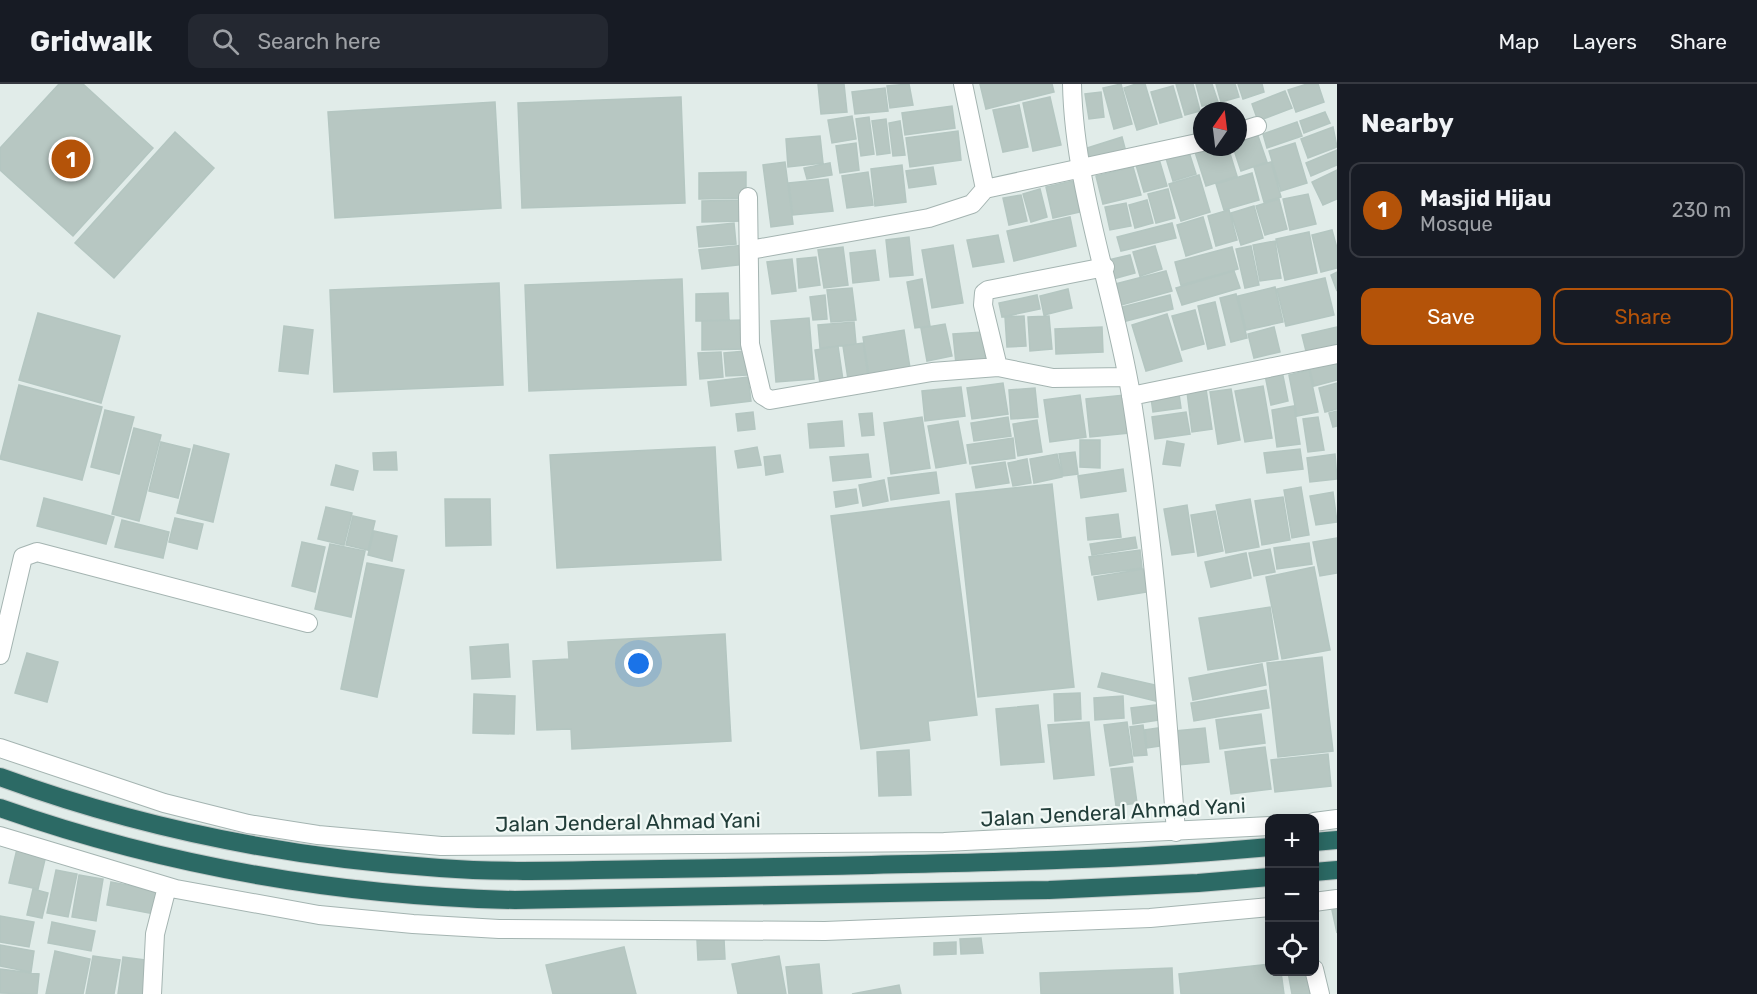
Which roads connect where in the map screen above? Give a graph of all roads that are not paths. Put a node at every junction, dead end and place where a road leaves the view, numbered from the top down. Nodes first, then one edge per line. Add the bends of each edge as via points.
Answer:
1 (963, 84) edge
2 (1072, 84) edge
3 (1257, 126) dead end
4 (1247, 129) edge
5 (1193, 144) edge
6 (1080, 168) junction
7 (985, 189) junction
8 (748, 197) dead end
9 (750, 250) junction
10 (1105, 267) junction
11 (1337, 354) edge
12 (998, 367) junction
13 (1127, 377) junction
14 (1131, 396) junction
15 (308, 623) dead end
16 (0, 654) edge
17 (0, 747) edge
18 (0, 777) edge
19 (0, 808) edge
20 (1337, 820) edge
21 (1319, 822) edge
22 (1265, 826) edge
23 (1176, 832) junction
24 (0, 836) edge
25 (1337, 840) edge
26 (1319, 842) edge
27 (1265, 847) edge
28 (1337, 870) edge
29 (515, 871) junction
30 (1319, 872) edge
31 (1265, 877) edge
32 (167, 887) junction
33 (1337, 899) edge
34 (515, 900) junction
35 (1319, 901) edge
36 (1265, 907) edge
37 (1316, 976) edge
38 (152, 994) edge
39 (1320, 994) edge

1 - 7 street
2 - 6 street
3 - 4 street
5 - 6 street
6 - 7 street
6 - 10 street
7 - 9 street via 972,204 929,218
8 - 9 street
9 - 12 street via 750,344 762,395 770,400 932,372
10 - 12 street via 984,293 983,305
10 - 13 street
11 - 14 street
12 - 13 street via 1053,378
13 - 14 street
14 - 23 street via 1165,680
15 - 16 street via 37,552 23,557
17 - 23 street, Jalan Jenderal Ahmad Yani via 164,803 248,824 318,835 441,846 944,842
18 - 29 highway, Jalan Jenderal Ahmad Yani via 114,814 226,841 332,858 441,869
19 - 34 highway via 110,844 216,869 322,887
20 - 21 street
22 - 23 street, Jalan Jenderal Ahmad Yani
24 - 32 street
25 - 26 highway
27 - 29 highway, Jalan Jenderal Ahmad Yani via 1050,860
28 - 30 highway
29 - 34 highway
31 - 34 highway via 1049,890
32 - 36 street via 319,915 499,929 825,931 1150,918
32 - 38 street via 155,934
33 - 35 street
37 - 39 street

